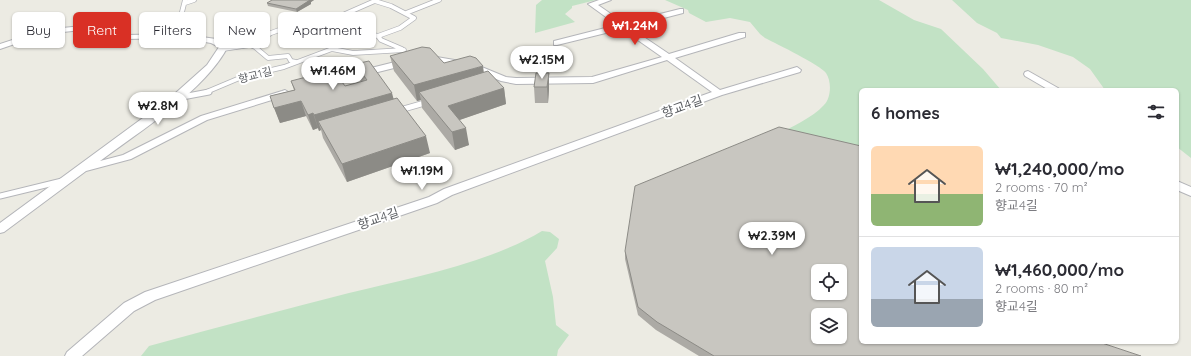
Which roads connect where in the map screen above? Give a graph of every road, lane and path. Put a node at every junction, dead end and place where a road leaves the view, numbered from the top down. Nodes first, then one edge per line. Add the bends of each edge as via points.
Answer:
1 (194, 0) edge
2 (439, 0) edge
3 (606, 0) edge
4 (376, 1) edge
5 (185, 2) edge
6 (680, 11) dead end
7 (182, 12) edge
8 (350, 12) edge
9 (406, 13) junction
10 (624, 26) junction
11 (742, 35) dead end
12 (139, 36) edge
13 (378, 36) joint
14 (206, 40) edge
15 (557, 43) dead end
16 (0, 47) edge
17 (230, 48) edge
18 (256, 48) edge
19 (223, 49) junction
20 (332, 49) joint
21 (404, 50) junction
22 (410, 52) edge
23 (669, 56) junction
24 (296, 62) junction
25 (797, 70) dead end
26 (1028, 74) dead end
27 (313, 86) edge
28 (1052, 88) edge
29 (290, 92) edge
30 (719, 93) junction
31 (177, 98) junction
32 (430, 101) edge
33 (393, 112) edge
34 (86, 168) junction
35 (70, 179) junction
36 (1179, 186) edge
37 (1191, 192) edge
38 (0, 196) edge
39 (0, 229) edge
40 (72, 356) edge

1 - 5 lane
2 - 9 lane
3 - 10 street, 향교4길 via 592,4
4 - 8 lane
4 - 9 lane
5 - 7 lane
6 - 10 street
9 - 13 lane via 414,18 413,20
10 - 15 street
10 - 23 street, 향교4길
11 - 23 street
12 - 16 street via 125,37 96,28 64,29 43,32
13 - 21 lane via 381,40
14 - 19 street via 224,46
17 - 19 lane
18 - 24 lane via 268,58 288,56 291,61
19 - 31 street, 향교1길 via 214,62
20 - 21 lane via 353,53
20 - 24 lane, 향교1길
21 - 22 lane
23 - 27 street via 593,80 552,81 501,80 469,65 426,58
23 - 30 street, 향교4길
24 - 31 lane, 향교1길 via 284,68 242,77 208,92
25 - 30 street, 향교4길
26 - 28 street
29 - 34 street via 204,118 127,157
30 - 40 street, 향교4길 via 448,192 433,200 150,296 129,308
31 - 34 street, 향교1길
32 - 33 lane
34 - 35 street, 향교1길
35 - 38 lane, 향교1길
35 - 39 street, 향교1길
36 - 37 street

